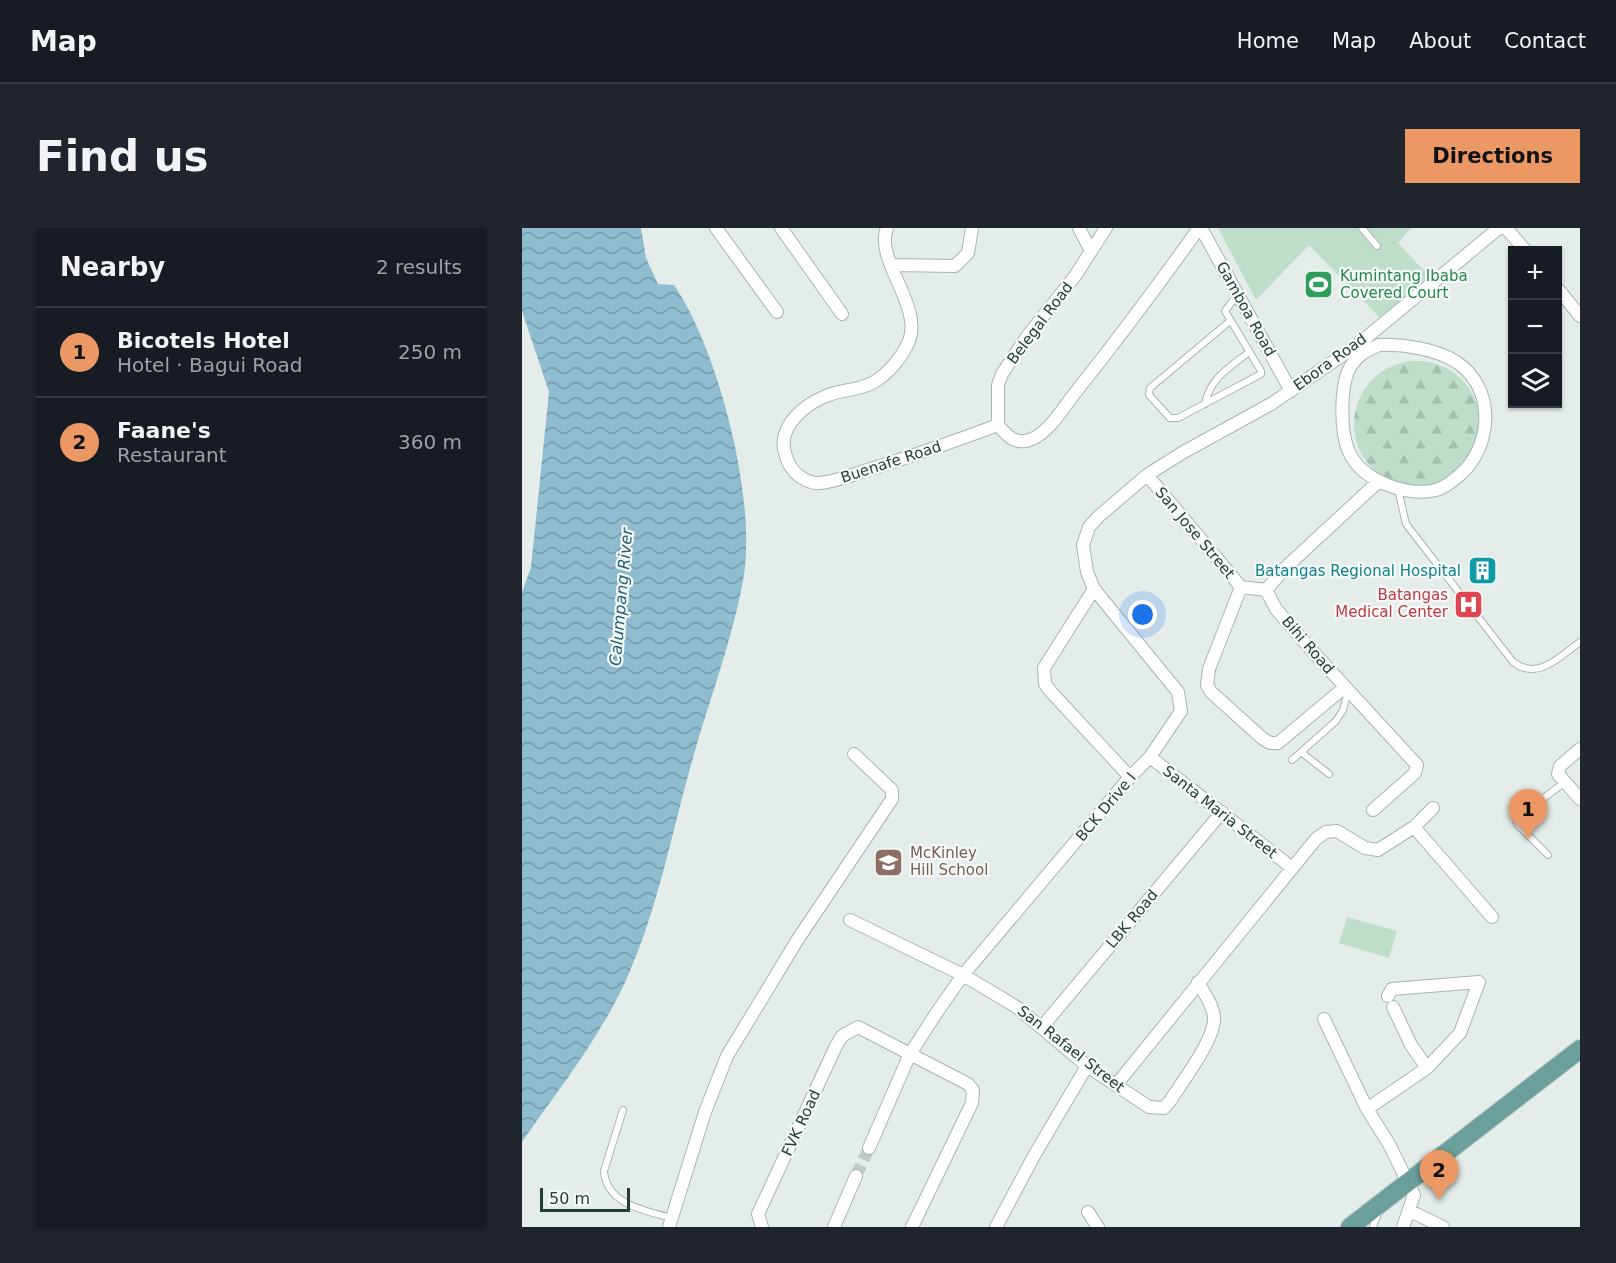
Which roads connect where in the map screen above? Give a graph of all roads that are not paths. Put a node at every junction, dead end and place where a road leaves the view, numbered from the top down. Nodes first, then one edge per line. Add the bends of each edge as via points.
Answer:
1 (716, 228) edge
2 (781, 228) edge
3 (887, 228) edge
4 (972, 228) edge
5 (1079, 228) edge
6 (1106, 228) edge
7 (1200, 228) edge
8 (1362, 228) edge
9 (1499, 228) edge
10 (1506, 228) edge
11 (1377, 246) dead end
12 (1522, 246) edge
13 (1091, 251) junction
14 (893, 265) junction
15 (1238, 294) junction
16 (1562, 295) edge
17 (777, 312) dead end
18 (842, 314) dead end
19 (1580, 316) edge
20 (1230, 321) junction
21 (1359, 350) junction
22 (1249, 352) junction
23 (1291, 391) junction
24 (1205, 404) junction
25 (998, 425) junction
26 (1147, 475) junction
27 (1379, 480) junction
28 (1398, 489) junction
29 (1241, 587) junction
30 (1094, 589) junction
31 (1266, 590) junction
32 (1580, 642) edge
33 (1347, 689) junction
34 (1580, 749) edge
35 (1300, 752) junction
36 (854, 754) dead end
37 (1150, 757) junction
38 (1292, 760) dead end
39 (1329, 774) dead end
40 (1130, 777) junction
41 (1565, 782) junction
42 (1580, 799) edge
43 (1433, 808) dead end
44 (1372, 810) dead end
45 (1222, 812) junction
46 (1414, 827) junction
47 (1548, 855) dead end
48 (1291, 867) junction
49 (1492, 917) dead end
50 (850, 920) dead end
51 (963, 975) junction
52 (1198, 982) junction
53 (1324, 1019) dead end
54 (1042, 1027) junction
55 (1580, 1049) edge
56 (910, 1054) junction
57 (1087, 1066) junction
58 (1427, 1068) junction
59 (1116, 1085) junction
60 (1367, 1109) junction
61 (623, 1110) dead end
62 (869, 1148) tunnel mouth
63 (856, 1176) tunnel mouth
64 (1408, 1182) junction
65 (1382, 1202) junction
66 (1410, 1211) junction
67 (1088, 1212) dead end
68 (671, 1223) edge
69 (762, 1227) edge
70 (834, 1227) edge
71 (912, 1227) edge
72 (996, 1227) edge
73 (1098, 1227) edge
74 (1350, 1227) edge
75 (1373, 1227) edge
76 (1403, 1227) edge
77 (1443, 1227) edge

1 - 17 street
2 - 18 street
3 - 14 street, Buenafe Road via 883,242
4 - 14 street via 968,253 955,266
5 - 13 street
6 - 13 street, Belegal Road
7 - 15 street, Gamboa Road
7 - 25 street via 1051,423 1033,439 1022,442 1012,440
8 - 11 lane
9 - 21 street, Ebora Road
10 - 12 street
13 - 25 street, Belegal Road via 1002,374 998,385
14 - 25 street, Buenafe Road via 912,324 910,340 877,380 861,389 828,395 795,417 784,438 791,467 798,476 819,483 888,464
15 - 20 lane via 1225,308
15 - 23 street, Gamboa Road
16 - 19 street
20 - 22 lane
20 - 24 lane via 1148,393 1170,418
21 - 23 street, Ebora Road
21 - 27 street via 1347,374 1343,420 1349,452
21 - 28 street via 1391,345 1440,355 1459,364 1474,381 1482,399 1487,421 1476,458 1438,489
22 - 24 lane via 1215,379
22 - 24 lane via 1261,374
23 - 26 street, Ebora Road
26 - 29 street, San Jose Street
26 - 30 street, BCK Drive I via 1098,517 1085,536 1084,560
27 - 28 street
27 - 31 street
28 - 32 lane via 1406,524 1513,662 1534,671 1546,667
29 - 31 street
29 - 33 street, San Jose Street via 1206,678 1211,692 1262,738 1278,743
30 - 37 street, BCK Drive I via 1182,700 1178,720
30 - 40 street via 1044,668 1043,676 1052,693
31 - 33 street, Bihi Road via 1276,609
33 - 35 lane via 1341,715
33 - 44 street, Bihi Road via 1418,768
34 - 41 street via 1558,770
35 - 38 lane
35 - 39 lane
36 - 68 street via 892,790 892,799 798,939 727,1056 705,1112
37 - 40 street, BCK Drive I
37 - 45 street, Santa Maria Street
40 - 51 street, BCK Drive I
41 - 42 street
41 - 47 lane via 1516,819
43 - 46 street
45 - 48 street, Santa Maria Street
45 - 54 street, LBK Road
46 - 48 street via 1378,850 1365,848 1337,831 1326,832
46 - 49 street
48 - 52 street
50 - 51 street, San Rafael Street
51 - 54 street, San Rafael Street
51 - 56 street, BCK Drive I
52 - 59 street
52 - 59 street, San Rafael Street via 1211,1004 1214,1023 1170,1101 1157,1110
53 - 60 street
54 - 57 street, San Rafael Street
55 - 64 main road
56 - 62 street, BCK Drive I
56 - 69 street, FVK Road via 858,1027 842,1036 758,1214
56 - 71 street via 973,1090 972,1102
57 - 59 street, San Rafael Street
57 - 72 street
58 - 58 street via 1460,1033 1479,982 1392,989 1390,1002
58 - 60 street
60 - 64 street
61 - 68 lane via 604,1181 623,1201
63 - 70 street
64 - 65 main road
64 - 66 street via 1414,1195
65 - 74 main road
65 - 75 lane
66 - 76 street
66 - 77 street
67 - 73 street

